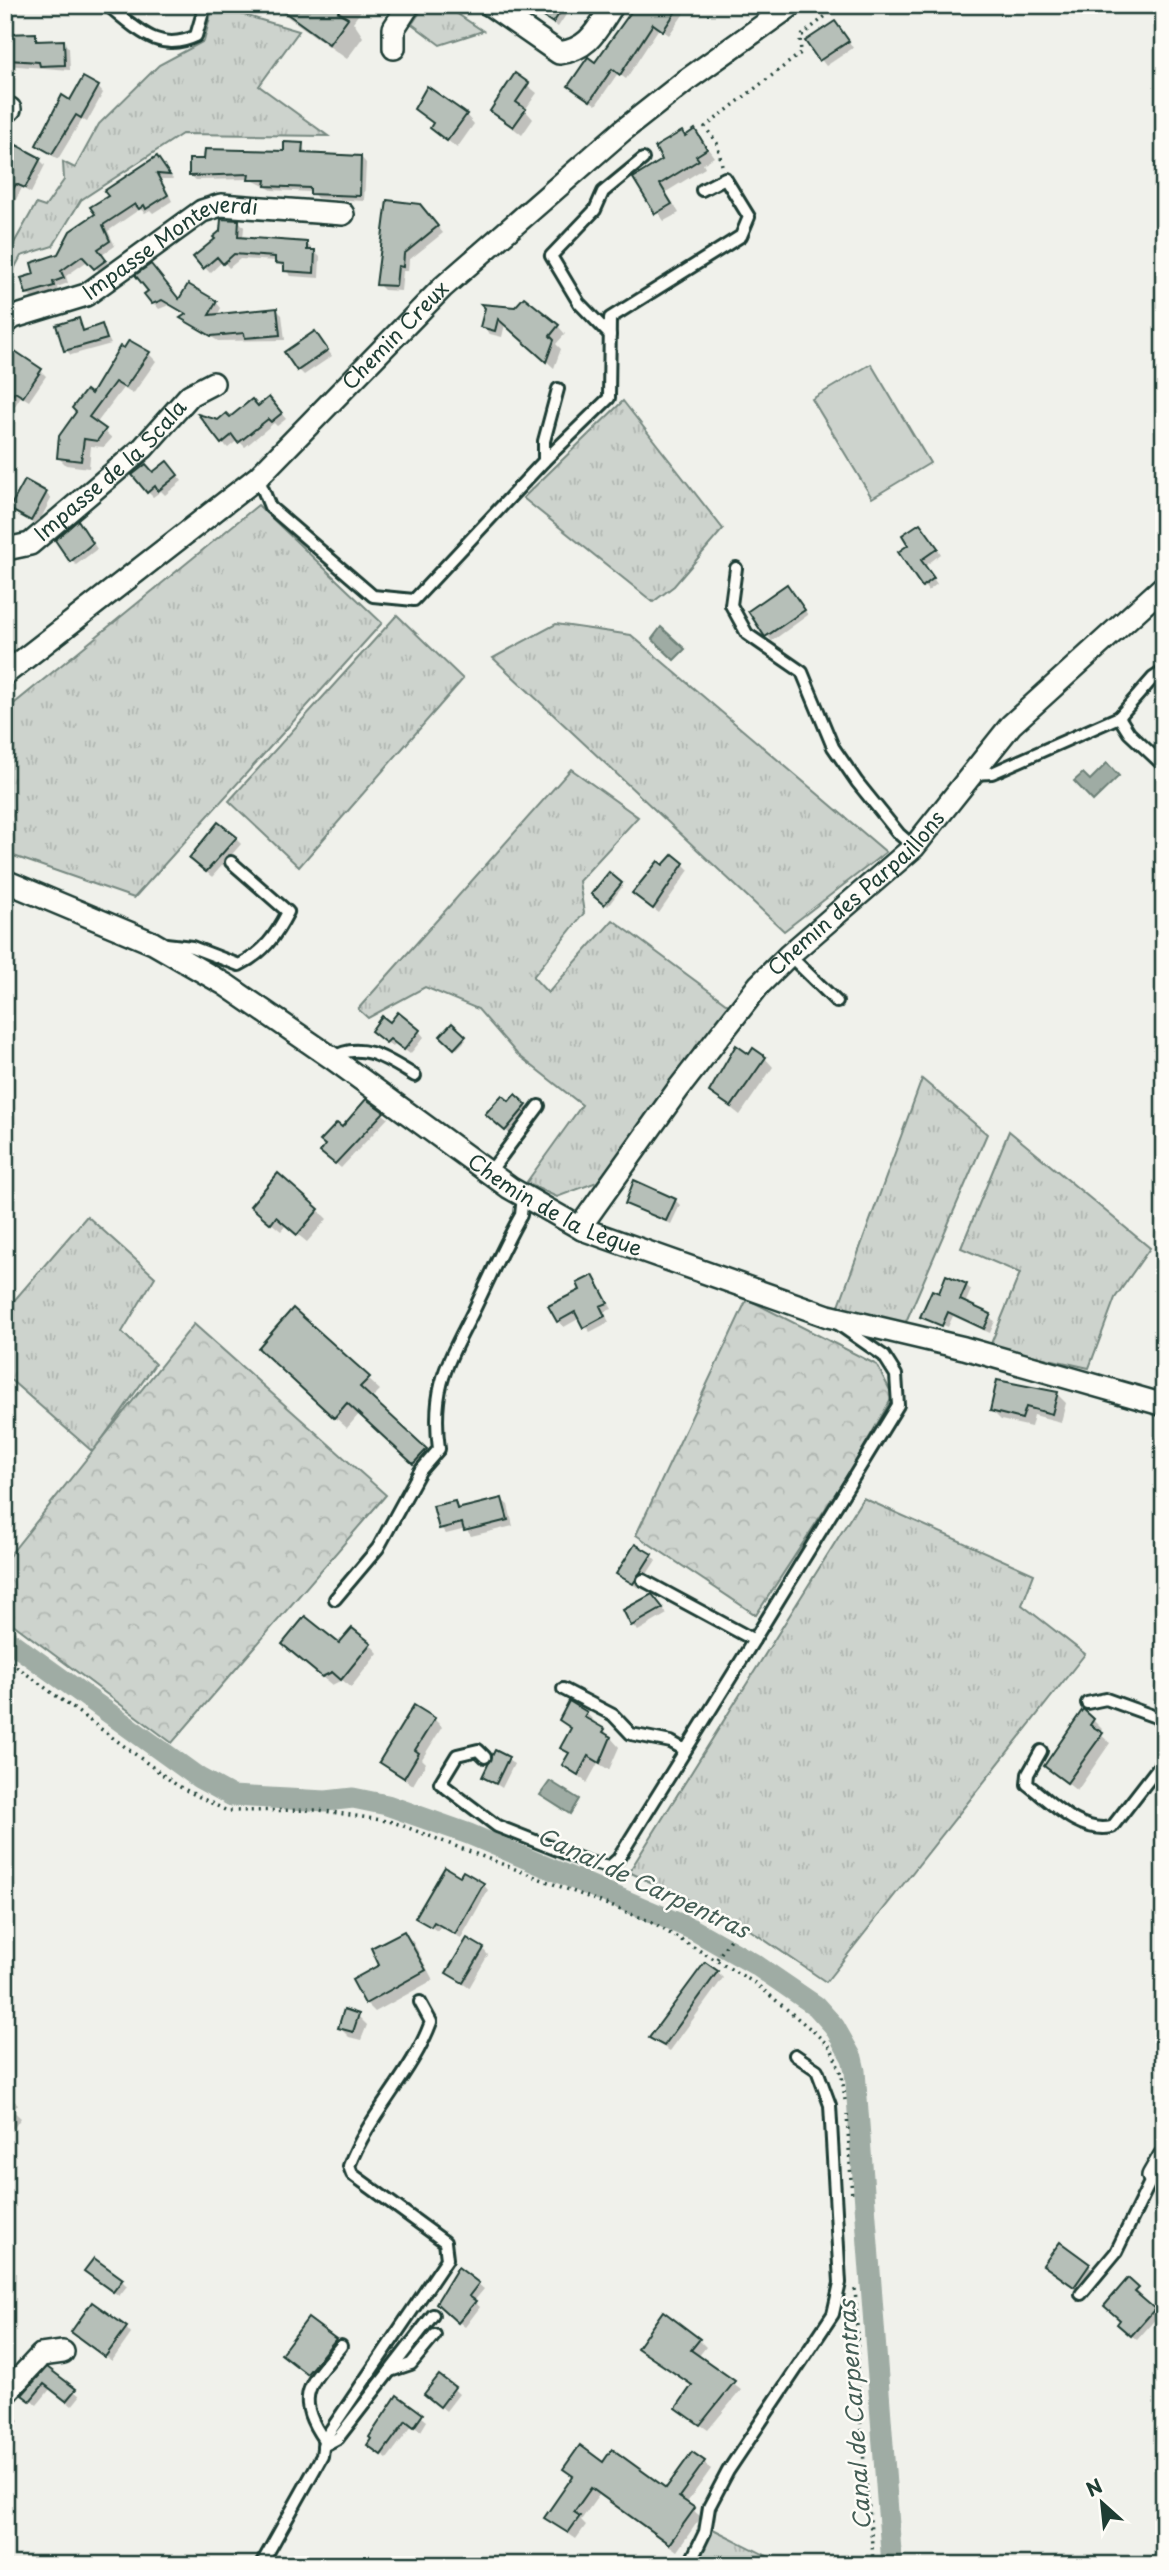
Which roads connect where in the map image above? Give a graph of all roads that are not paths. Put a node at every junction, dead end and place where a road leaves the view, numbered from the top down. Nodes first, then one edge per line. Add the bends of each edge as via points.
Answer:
1 (107, 5) edge
2 (205, 5) edge
3 (409, 5) edge
4 (613, 5) edge
5 (792, 5) edge
6 (494, 6) edge
7 (394, 48) dead end
8 (643, 159) dead end
9 (702, 190) dead end
10 (343, 214) dead end
11 (5, 323) edge
12 (610, 335) junction
13 (213, 383) dead end
14 (558, 389) dead end
15 (544, 461) junction
16 (258, 477) junction
17 (5, 546) edge
18 (736, 568) dead end
19 (1164, 586) edge
20 (1164, 671) edge
21 (5, 674) edge
22 (1119, 717) junction
23 (1164, 766) edge
24 (972, 774) junction
25 (914, 847) junction
26 (231, 862) dead end
27 (5, 881) edge
28 (152, 943) junction
29 (789, 955) junction
30 (837, 1002) dead end
31 (332, 1058) junction
32 (415, 1076) dead end
33 (539, 1106) dead end
34 (489, 1172) junction
35 (523, 1196) junction
36 (582, 1229) junction
37 (828, 1317) junction
38 (1164, 1405) edge
39 (643, 1580) dead end
40 (335, 1600) dead end
41 (754, 1640) junction
42 (563, 1689) dead end
43 (1087, 1703) dead end
44 (1164, 1720) edge
45 (685, 1750) junction
46 (1041, 1751) dead end
47 (485, 1757) dead end
48 (1164, 1760) edge
49 (420, 2002) dead end
50 (795, 2055) dead end
51 (1164, 2157) edge
52 (1153, 2176) joint
53 (1081, 2294) dead end
54 (433, 2315) dead end
55 (435, 2335) dead end
56 (341, 2346) dead end
57 (63, 2351) dead end
58 (388, 2372) junction
59 (5, 2394) edge
60 (324, 2443) junction
61 (261, 2565) edge
62 (690, 2565) edge

1 - 2 lane via 161,43 178,44 196,36
3 - 7 street via 394,28
4 - 6 street via 588,42 576,51 559,53
5 - 16 street, Chemin Creux via 622,131 443,286
8 - 12 lane via 603,192 595,209 551,256 579,303
9 - 12 lane via 725,178 748,217 741,236 610,318
10 - 11 street, Impasse Monteverdi via 221,205 202,211 86,295
12 - 15 lane via 608,398
13 - 17 street, Impasse de la Scala via 190,394 143,448 30,544
14 - 15 lane via 544,441
15 - 16 lane via 414,600 373,596 270,507
16 - 21 street, Chemin Creux
18 - 25 lane via 731,605 747,634 802,671 833,747
19 - 24 street, Chemin des Parpaillons via 1011,725
20 - 22 lane
22 - 23 lane
22 - 24 lane via 992,773
24 - 25 street, Chemin des Parpaillons
25 - 29 street, Chemin des Parpaillons
26 - 28 lane via 288,912 276,936 255,957 239,965 192,947
27 - 28 street, Chemin de la Lègue
28 - 31 street, Chemin de la Lègue via 226,985
29 - 30 lane
29 - 36 street, Chemin des Parpaillons via 759,985 679,1088
31 - 32 lane via 356,1049 379,1055
31 - 34 street, Chemin de la Lègue
33 - 34 lane
34 - 35 street, Chemin de la Lègue
35 - 36 street, Chemin de la Lègue
35 - 40 lane via 521,1215 446,1362 435,1422 439,1449 420,1471 378,1548
36 - 37 street, Chemin de la Lègue
37 - 38 street, Chemin de la Lègue via 964,1348
37 - 41 lane via 884,1356 896,1375 898,1405
39 - 41 lane
41 - 45 lane
42 - 45 lane via 613,1716 631,1734 671,1742
43 - 44 lane via 1106,1699
45 - 47 lane via 609,1867 497,1826 440,1783 457,1755 478,1749
46 - 48 lane via 1027,1784 1078,1822 1097,1830 1112,1827
49 - 60 lane via 431,2022 423,2045 358,2142 349,2166 352,2174 445,2242 447,2259
50 - 62 lane via 817,2070 831,2105 840,2283 833,2314 709,2507 705,2532
51 - 52 street
52 - 53 lane via 1116,2252
54 - 58 lane
55 - 58 lane via 411,2364
56 - 60 lane via 309,2386 308,2410
57 - 59 street via 41,2355
58 - 60 lane via 338,2438
60 - 61 lane via 323,2456

